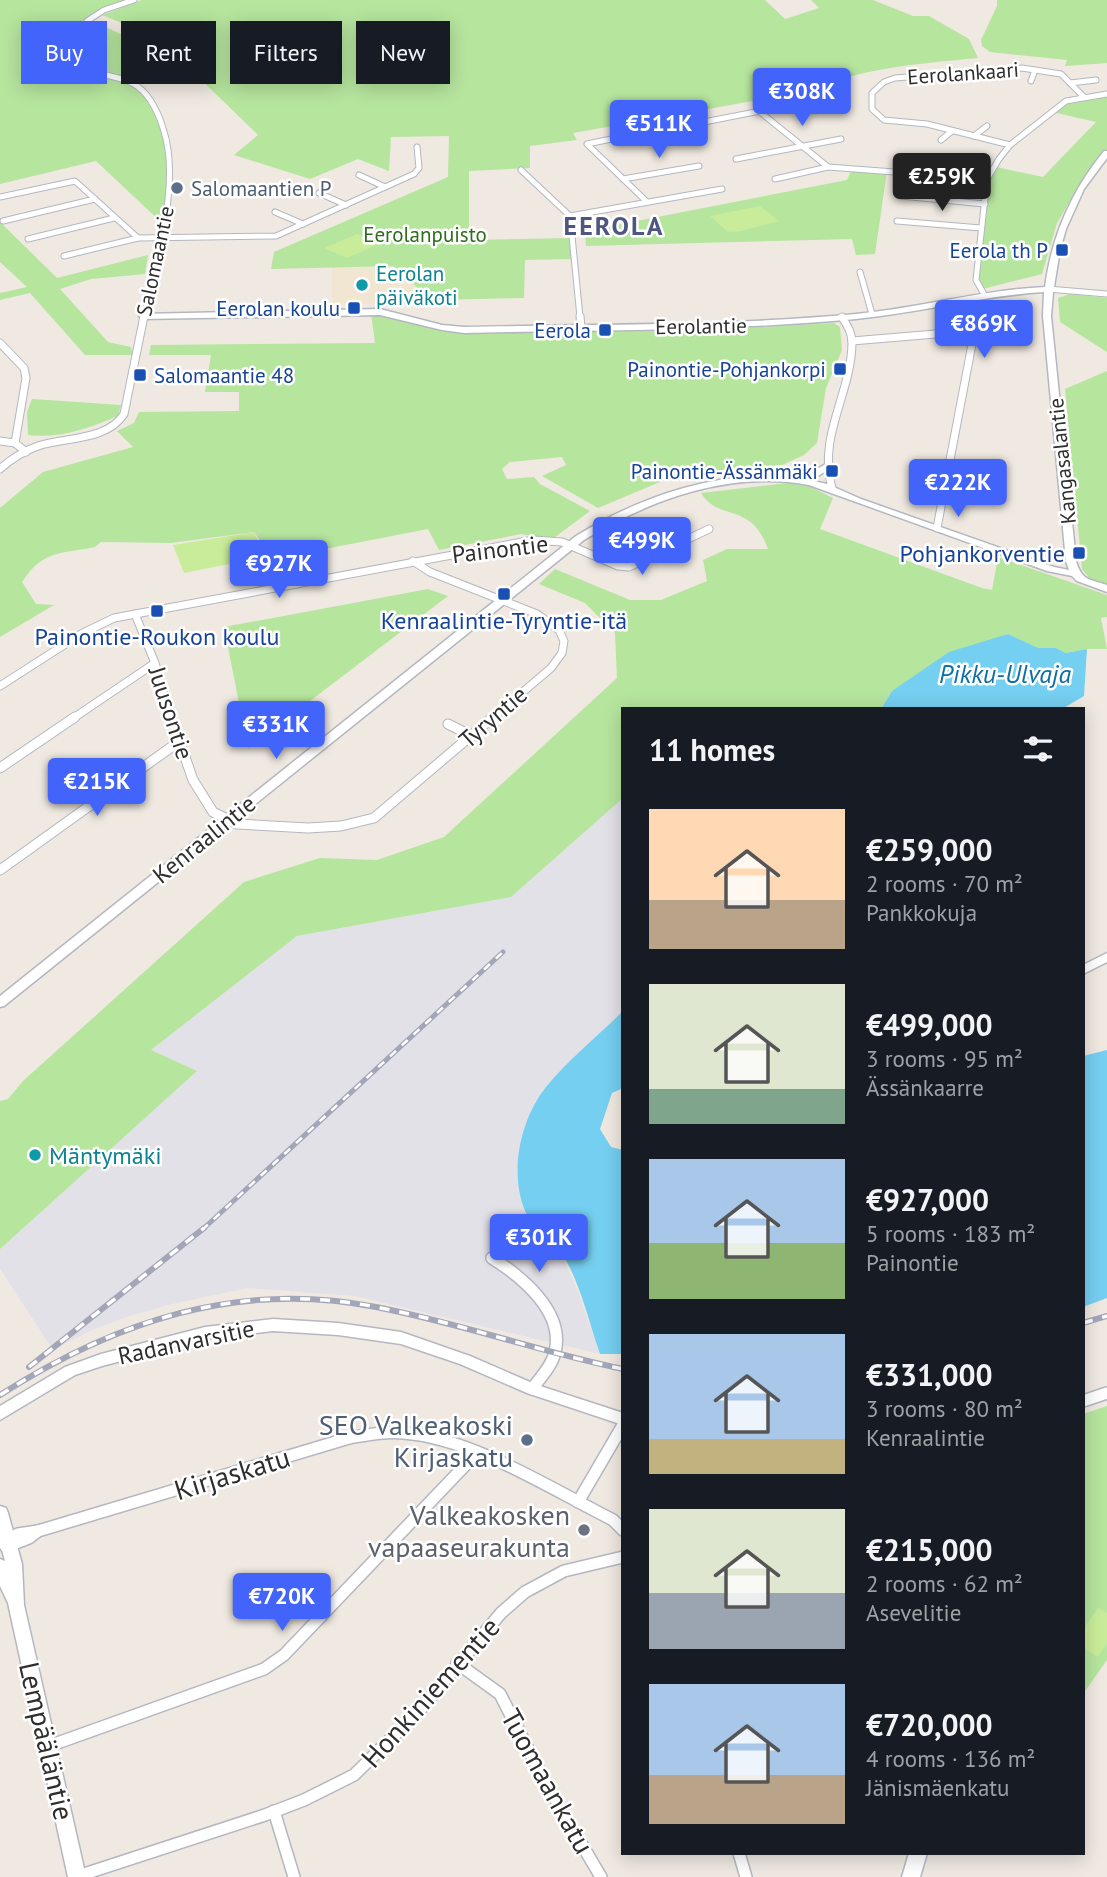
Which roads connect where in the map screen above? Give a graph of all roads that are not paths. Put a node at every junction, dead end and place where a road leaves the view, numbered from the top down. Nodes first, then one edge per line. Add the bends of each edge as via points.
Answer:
1 (134, 0) edge
2 (1035, 70) junction
3 (1031, 80) dead end
4 (1097, 80) dead end
5 (1070, 83) junction
6 (1107, 94) edge
7 (1084, 97) junction
8 (791, 105) dead end
9 (758, 111) junction
10 (704, 122) dead end
11 (987, 126) dead end
12 (655, 130) dead end
13 (952, 131) junction
14 (974, 136) junction
15 (841, 139) dead end
16 (941, 140) dead end
17 (1010, 145) junction
18 (803, 146) junction
19 (417, 147) dead end
20 (1107, 153) edge
21 (736, 159) dead end
22 (699, 166) dead end
23 (828, 167) junction
24 (521, 170) dead end
25 (359, 175) dead end
26 (623, 179) junction
27 (775, 179) dead end
28 (987, 179) junction
29 (385, 187) junction
30 (722, 189) dead end
31 (319, 193) dead end
32 (901, 196) dead end
33 (0, 197) edge
34 (95, 200) junction
35 (646, 201) junction
36 (985, 204) junction
37 (346, 205) junction
38 (275, 212) dead end
39 (570, 216) junction
40 (114, 218) junction
41 (3, 220) dead end
42 (897, 220) dead end
43 (303, 224) junction
44 (981, 228) junction
45 (138, 238) junction
46 (28, 239) dead end
47 (158, 239) junction
48 (64, 256) dead end
49 (860, 272) dead end
50 (1048, 289) junction
51 (1107, 293) edge
52 (985, 296) junction
53 (872, 314) junction
54 (143, 316) junction
55 (842, 317) junction
56 (581, 328) junction
57 (852, 341) junction
58 (0, 343) edge
59 (0, 441) edge
60 (15, 443) junction
61 (26, 452) junction
62 (829, 465) junction
63 (0, 469) edge
64 (787, 479) junction
65 (832, 488) junction
66 (709, 528) dead end
67 (937, 528) junction
68 (572, 545) junction
69 (413, 561) junction
70 (1075, 574) junction
71 (1107, 589) edge
72 (502, 600) junction
73 (135, 614) junction
74 (155, 663) junction
75 (0, 686) edge
76 (448, 724) dead end
77 (472, 736) junction
78 (177, 743) junction
79 (0, 768) edge
80 (228, 820) junction
81 (0, 870) edge
82 (1107, 957) edge
83 (1085, 969) edge
84 (0, 1003) edge
85 (492, 1258) dead end
86 (532, 1390) junction
87 (1107, 1393) edge
88 (1085, 1400) edge
89 (0, 1414) edge
90 (621, 1418) edge
91 (621, 1428) edge
92 (475, 1455) junction
93 (578, 1502) junction
94 (0, 1513) edge
95 (621, 1528) edge
96 (4, 1544) edge
97 (621, 1557) edge
98 (0, 1566) edge
99 (16, 1605) junction
100 (457, 1663) junction
101 (49, 1746) junction
102 (274, 1811) junction
103 (740, 1855) edge
104 (917, 1855) edge
105 (76, 1877) edge
106 (294, 1877) edge
107 (601, 1877) edge
108 (746, 1877) edge
109 (911, 1877) edge

1 - 47 street, Salomaantie via 104,10 87,22 83,52 95,72 140,87 158,112 170,159 168,197
2 - 3 street
2 - 5 street, Eerolankaari via 1060,74
2 - 13 street, Eerolankaari via 1002,68 895,78 872,93 872,109 884,120
4 - 5 street
5 - 7 street, Eerolankaari
6 - 7 street
7 - 17 street via 1066,101
8 - 9 street
9 - 10 street
9 - 18 street
11 - 14 street
12 - 26 street via 587,144
13 - 14 street, Eerolankaari
13 - 16 street
14 - 17 street, Eerolankaari
15 - 18 street
17 - 28 street
18 - 21 street
18 - 23 street
19 - 29 street via 418,172
20 - 50 street, Kangasalantie via 1078,193 1063,224
22 - 26 street
23 - 27 street
23 - 28 street
24 - 39 street
25 - 29 street
26 - 35 street
28 - 36 street
29 - 37 street
30 - 35 street
31 - 37 street
32 - 36 street
33 - 34 street via 75,181
34 - 40 street
34 - 41 street
35 - 39 street
36 - 44 street
37 - 43 street
38 - 43 street
39 - 56 street
40 - 45 street
40 - 46 street
42 - 44 street
43 - 47 street via 275,236
44 - 52 street via 976,280
45 - 47 street
45 - 48 street
47 - 54 street, Salomaantie
49 - 53 street
50 - 51 street
50 - 52 street
50 - 70 street, Kangasalantie via 1047,316
52 - 53 street, Eerolantie
53 - 55 street, Eerolantie
54 - 56 street, Eerolantie via 380,312 448,330
54 - 61 street, Salomaantie via 122,420 111,428
55 - 56 street, Eerolantie via 778,324
55 - 57 street
57 - 62 street
57 - 67 street via 974,334
58 - 60 street via 24,368 26,378
59 - 60 street
60 - 61 street
61 - 63 street, Salomaantie
62 - 64 street via 816,474
62 - 65 street
64 - 65 street, Painontie
64 - 68 street, Painontie via 725,484 659,498 617,515
65 - 67 street
66 - 68 street via 629,567
67 - 70 street
68 - 69 street, Painontie via 533,540
68 - 72 street, Kenraalintie
69 - 72 street, Tyryntie
69 - 73 street, Painontie
70 - 71 street
72 - 77 street, Tyryntie via 547,618 561,635 562,652 551,668
72 - 80 street, Kenraalintie
73 - 74 street, Juusontie
73 - 75 street, Painontie via 100,623
74 - 78 street, Juusontie
74 - 79 street
76 - 77 street
77 - 80 street, Tyryntie via 374,818 335,828 250,826
78 - 80 street, Juusontie via 214,813
78 - 81 street
80 - 84 street, Kenraalintie
82 - 83 street
85 - 86 street via 532,1288 555,1333 555,1353
86 - 89 street, Radanvarsitie via 401,1338 273,1325 205,1333 101,1360 70,1371
86 - 90 street, Radanvarsitie
87 - 88 street
91 - 93 street
92 - 93 street, Kirjaskatu
92 - 96 street, Kirjaskatu via 412,1434 370,1434
92 - 101 street via 284,1655 264,1669
93 - 95 street, Kirjaskatu
94 - 96 street, Lempääläntie
96 - 99 street, Lempääläntie via 14,1564
97 - 100 street, Honkiniementie via 564,1571 524,1592
98 - 99 street, Lempääläntie
99 - 101 street, Lempääläntie
100 - 102 street, Honkiniementie via 421,1710 355,1774
100 - 107 street, Tuomaankatu via 500,1694
101 - 105 street, Lempääläntie
102 - 105 street, Honkiniementie
102 - 106 street
103 - 108 street
104 - 109 street

